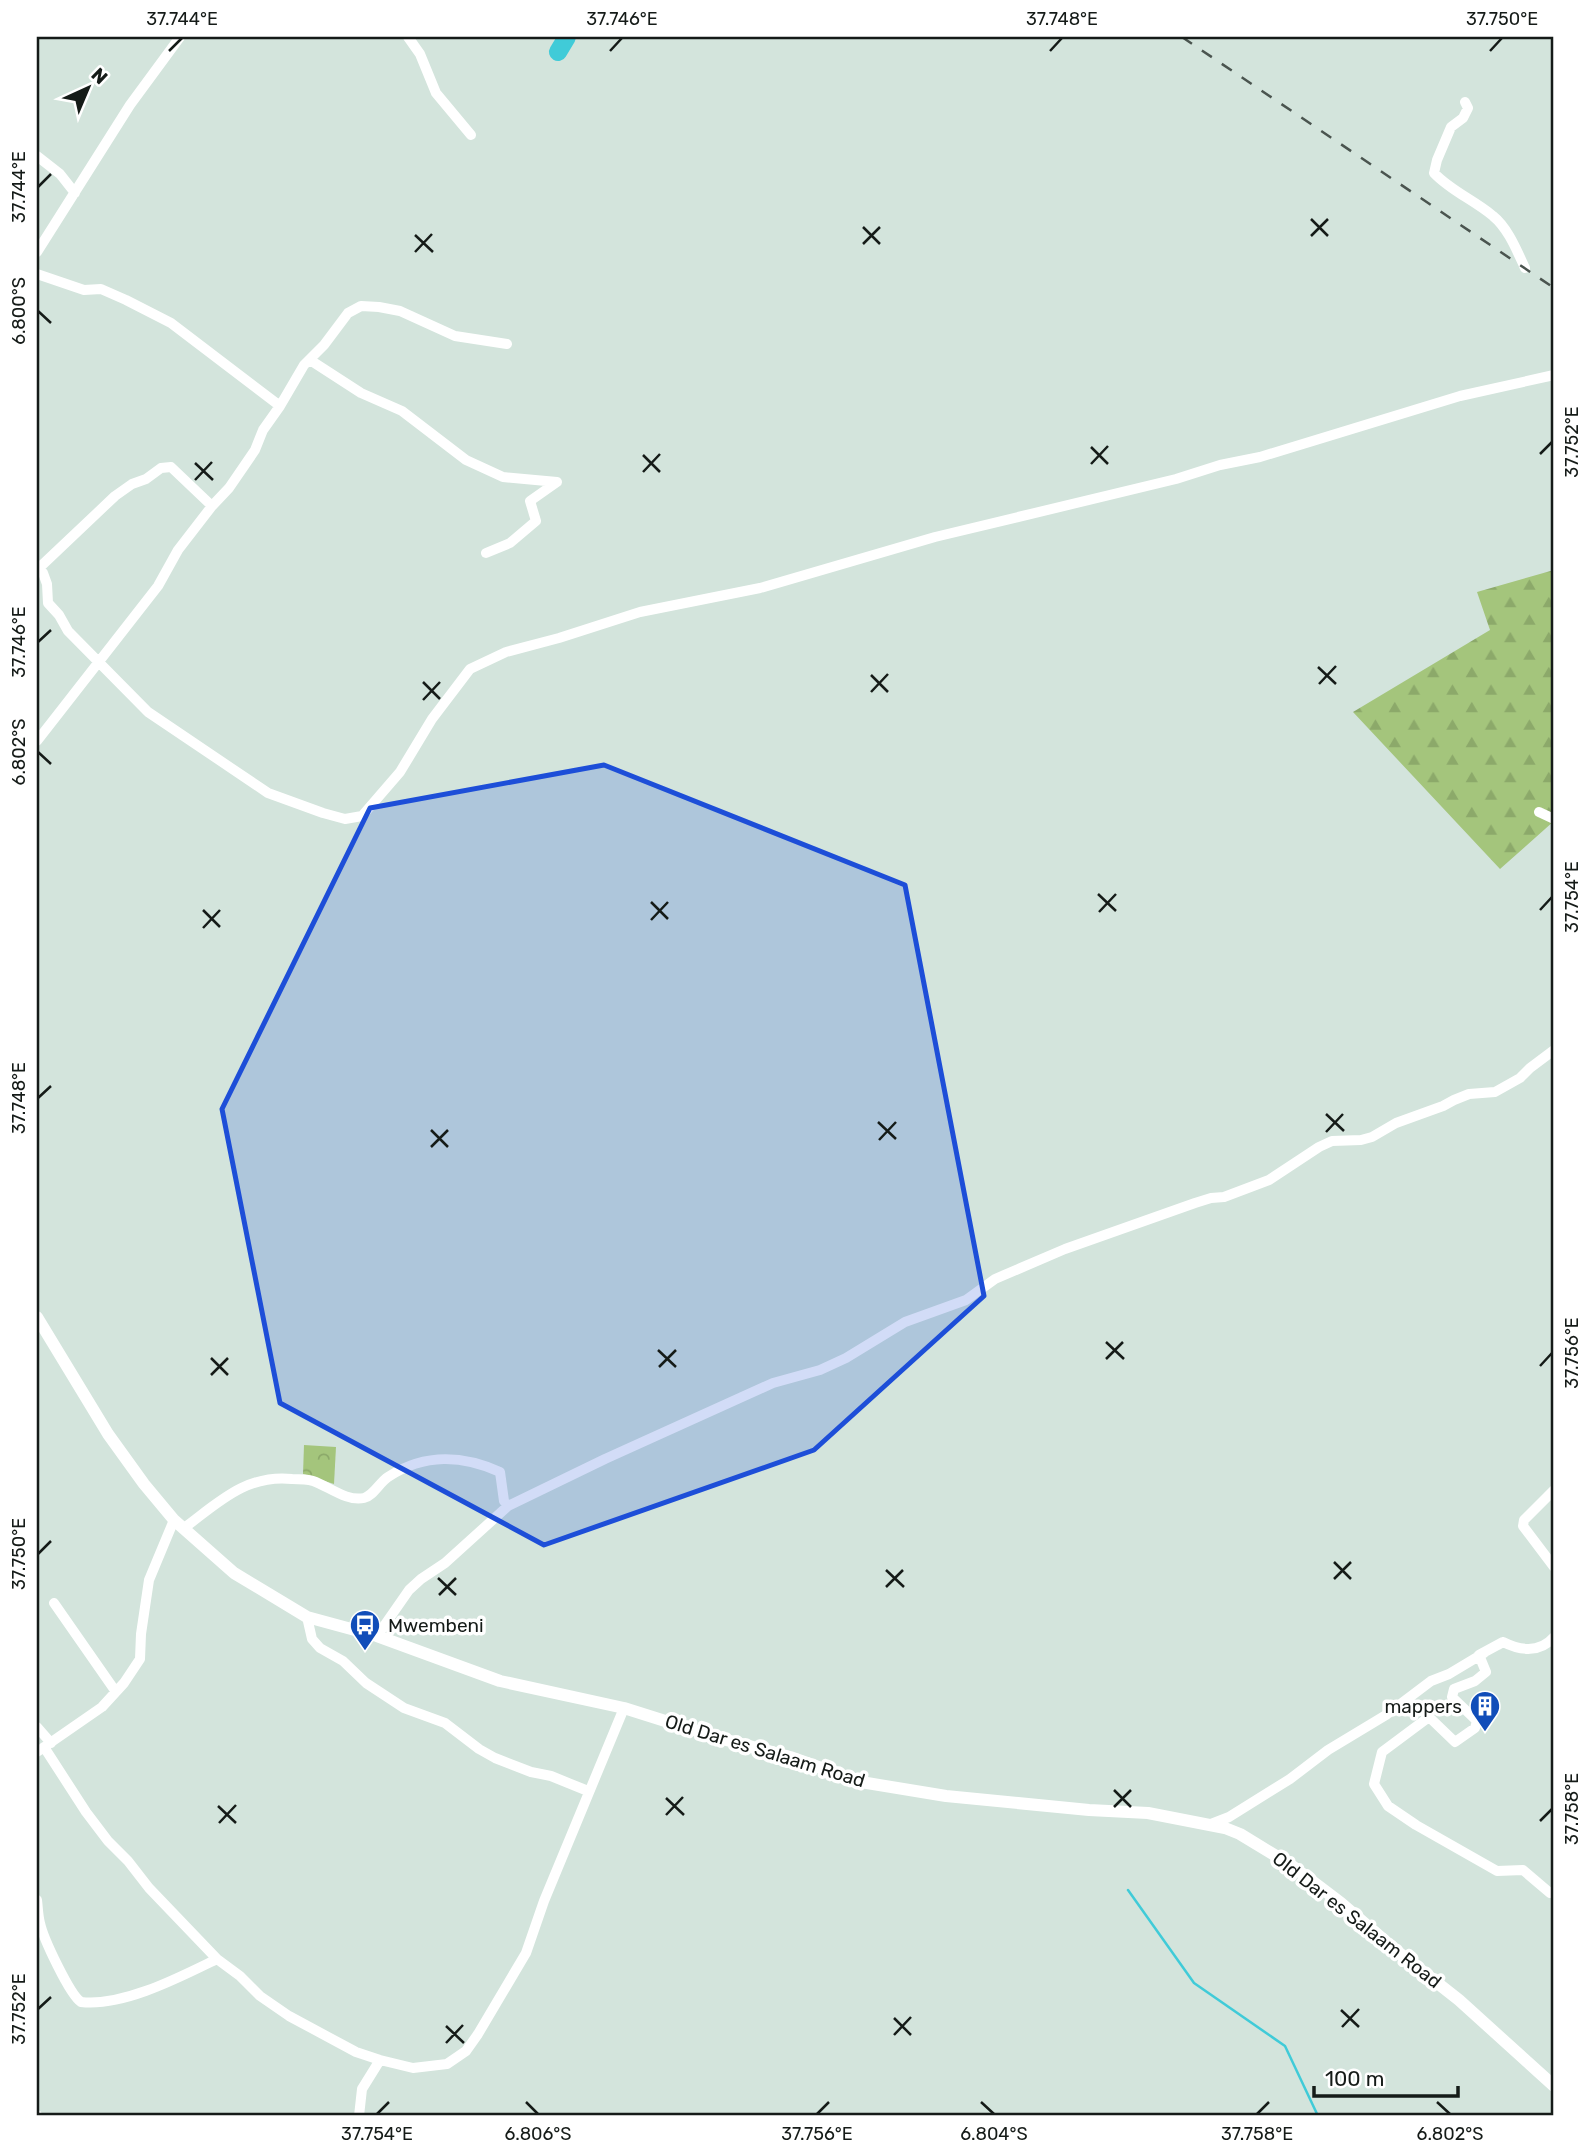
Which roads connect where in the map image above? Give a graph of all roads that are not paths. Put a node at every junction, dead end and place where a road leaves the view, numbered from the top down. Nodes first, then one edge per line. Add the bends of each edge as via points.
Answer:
1 (180, 37) edge
2 (408, 37) edge
3 (1465, 102) dead end
4 (471, 135) dead end
5 (37, 156) edge
6 (75, 193) junction
7 (37, 252) edge
8 (1525, 268) dead end
9 (37, 274) edge
10 (507, 344) dead end
11 (310, 360) junction
12 (1554, 375) edge
13 (280, 406) junction
14 (212, 506) junction
15 (486, 553) dead end
16 (38, 567) edge
17 (98, 660) junction
18 (37, 741) edge
19 (1539, 812) dead end
20 (1554, 819) edge
21 (1554, 1050) edge
22 (37, 1317) edge
23 (1554, 1490) edge
24 (508, 1506) junction
25 (179, 1524) junction
26 (1554, 1567) edge
27 (54, 1603) dead end
28 (307, 1617) junction
29 (377, 1636) junction
30 (1554, 1637) edge
31 (1479, 1655) junction
32 (116, 1692) junction
33 (624, 1708) junction
34 (37, 1727) edge
35 (44, 1747) edge
36 (588, 1791) junction
37 (1211, 1824) junction
38 (1550, 1893) dead end
39 (37, 1900) edge
40 (217, 1959) junction
41 (380, 2060) junction
42 (1554, 2087) edge
43 (359, 2116) edge

1 - 6 street via 130,105
2 - 4 street via 436,93
3 - 8 street via 1468,108 1451,127 1434,173 1496,218
5 - 6 street
6 - 7 street
9 - 13 street via 84,290 101,289 171,323
10 - 11 street via 455,335 400,312 361,306 348,313
11 - 13 street
11 - 15 street via 361,393 402,411 466,460 503,477 557,482 530,501 536,522 510,543
12 - 17 street via 1460,396 1260,457 935,537 760,588 640,612 506,653 470,669 400,772 362,817 345,819 268,793 148,712
13 - 14 street via 255,450
14 - 16 street via 171,467 161,468 115,496
14 - 17 street via 178,550 158,586
16 - 17 street via 47,584 48,604
17 - 18 street
19 - 20 street
21 - 24 street via 1521,1078 1495,1092 1469,1094 1372,1137 1332,1141 1269,1180 1065,1249 995,1279 965,1300 905,1322 820,1370 773,1383
22 - 25 street, Old Dar es Salaam Road via 108,1434
23 - 26 street via 1523,1526
24 - 25 street via 500,1472 475,1462 436,1459 394,1473 364,1498 312,1481 258,1480
24 - 29 street via 409,1590
25 - 28 street, Old Dar es Salaam Road via 234,1573
25 - 32 street via 149,1580 140,1659
27 - 32 street
28 - 29 street, Old Dar es Salaam Road
28 - 36 street via 312,1639 320,1648 404,1708 445,1723 495,1758
29 - 33 street, Old Dar es Salaam Road via 500,1681
30 - 31 street via 1533,1649 1503,1642
31 - 37 street via 1431,1681 1290,1779
31 - 38 street via 1486,1672 1454,1689 1452,1697 1477,1721 1475,1728 1455,1742 1429,1717 1382,1752 1374,1784 1388,1806 1416,1825 1497,1871 1523,1870
32 - 35 street
33 - 36 street
33 - 37 street, Old Dar es Salaam Road via 861,1782 946,1796 1148,1813
34 - 35 street
35 - 40 street via 108,1841
36 - 41 street via 526,1953 466,2051 447,2064 413,2068
37 - 42 street, Old Dar es Salaam Road via 1240,1834 1331,1895 1459,2000
39 - 40 street via 50,1948 81,2002 129,1995
40 - 41 street via 289,2016
41 - 43 street via 362,2089

